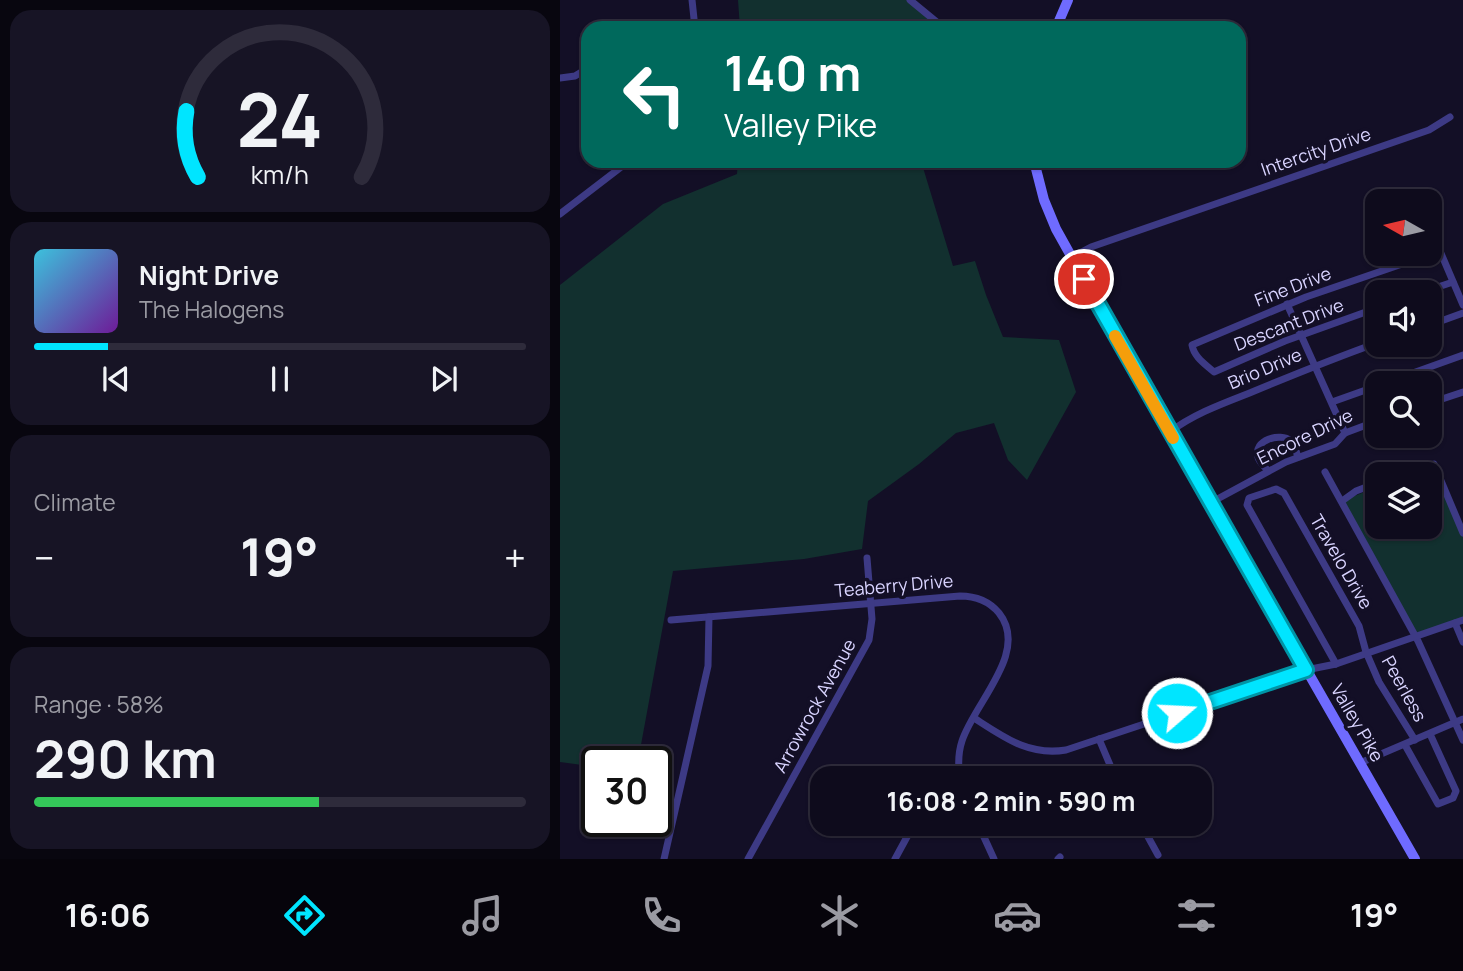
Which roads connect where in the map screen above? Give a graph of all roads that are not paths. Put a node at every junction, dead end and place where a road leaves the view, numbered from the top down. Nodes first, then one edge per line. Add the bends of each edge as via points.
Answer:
1 (692, 0) edge
2 (910, 0) edge
3 (1069, 0) edge
4 (694, 21) edge
5 (936, 21) edge
6 (1059, 21) edge
7 (581, 72) edge
8 (560, 78) edge
9 (1450, 117) dead end
10 (620, 168) edge
11 (1036, 168) edge
12 (560, 214) edge
13 (1072, 257) junction
14 (1453, 282) junction
15 (1442, 286) edge
16 (1287, 304) junction
17 (1463, 305) edge
18 (1365, 312) edge
19 (1463, 313) edge
20 (1442, 321) edge
21 (1301, 335) junction
22 (1365, 347) edge
23 (1463, 355) edge
24 (1314, 365) junction
25 (1418, 371) edge
26 (1214, 372) joint
27 (1365, 390) edge
28 (1463, 392) edge
29 (1442, 399) edge
30 (1332, 402) junction
31 (1365, 426) edge
32 (1170, 432) junction
33 (1345, 433) junction
34 (1298, 457) junction
35 (1268, 471) junction
36 (1325, 472) dead end
37 (1442, 483) edge
38 (1365, 488) edge
39 (1342, 501) junction
40 (1210, 502) junction
41 (1463, 533) edge
42 (867, 558) dead end
43 (871, 604) junction
44 (709, 617) junction
45 (671, 620) dead end
46 (1459, 622) edge
47 (1415, 637) junction
48 (1463, 642) edge
49 (1366, 652) junction
50 (1336, 664) junction
51 (1306, 670) junction
52 (974, 718) junction
53 (1459, 721) edge
54 (1430, 734) junction
55 (1099, 739) junction
56 (1415, 740) junction
57 (1463, 740) edge
58 (1405, 745) junction
59 (1360, 764) junction
60 (959, 766) edge
61 (1110, 766) edge
62 (907, 836) edge
63 (983, 836) edge
64 (1148, 836) edge
65 (1158, 855) dead end
66 (664, 859) edge
67 (748, 859) edge
68 (895, 859) edge
69 (994, 859) edge
70 (1415, 859) edge

1 - 4 street
2 - 5 street
3 - 6 street
7 - 8 street
9 - 13 street, Intercity Drive via 1429,130
10 - 12 street
11 - 13 street, Valley Pike via 1049,215
13 - 32 street, Valley Pike
14 - 15 street
14 - 16 street, Fine Drive via 1440,251
14 - 17 street
16 - 21 street
16 - 26 street, Fine Drive via 1192,345 1196,356
18 - 21 street, Descant Drive
19 - 20 street
21 - 24 street
21 - 26 street, Descant Drive
22 - 24 street, Brio Drive
23 - 25 street
24 - 30 street
24 - 32 street, Brio Drive
27 - 30 street
28 - 29 street
30 - 33 street
31 - 33 street, Encore Drive
32 - 40 street, Valley Pike
33 - 34 street, Encore Drive via 1335,444
34 - 35 street, Encore Drive
34 - 35 street via 1293,442 1269,439 1257,453
35 - 40 street, Encore Drive
36 - 39 street
37 - 41 street
38 - 39 street
39 - 47 street
40 - 51 street, Valley Pike
42 - 43 street, Arrowrock Avenue
43 - 44 street, Teaberry Drive
43 - 52 street, Teaberry Drive via 968,596 997,611 1007,629 1007,653
43 - 67 street, Arrowrock Avenue via 872,628 865,649
44 - 45 street, Teaberry Drive
44 - 66 street via 708,666
46 - 47 street
46 - 48 street
47 - 49 street
47 - 53 street
49 - 50 street
49 - 50 street, Travelo Drive via 1359,626 1281,491 1250,498 1247,505
49 - 56 street, Peerless
50 - 51 street
51 - 55 street
51 - 59 street, Valley Pike
52 - 55 street via 1042,752
52 - 60 street, Teaberry Drive via 962,740
53 - 54 street
53 - 57 street
54 - 56 street
54 - 58 street via 1456,791 1453,798 1438,804
55 - 61 street
56 - 58 street
58 - 59 street
59 - 70 street, Valley Pike
62 - 68 street
63 - 69 street
64 - 65 street

